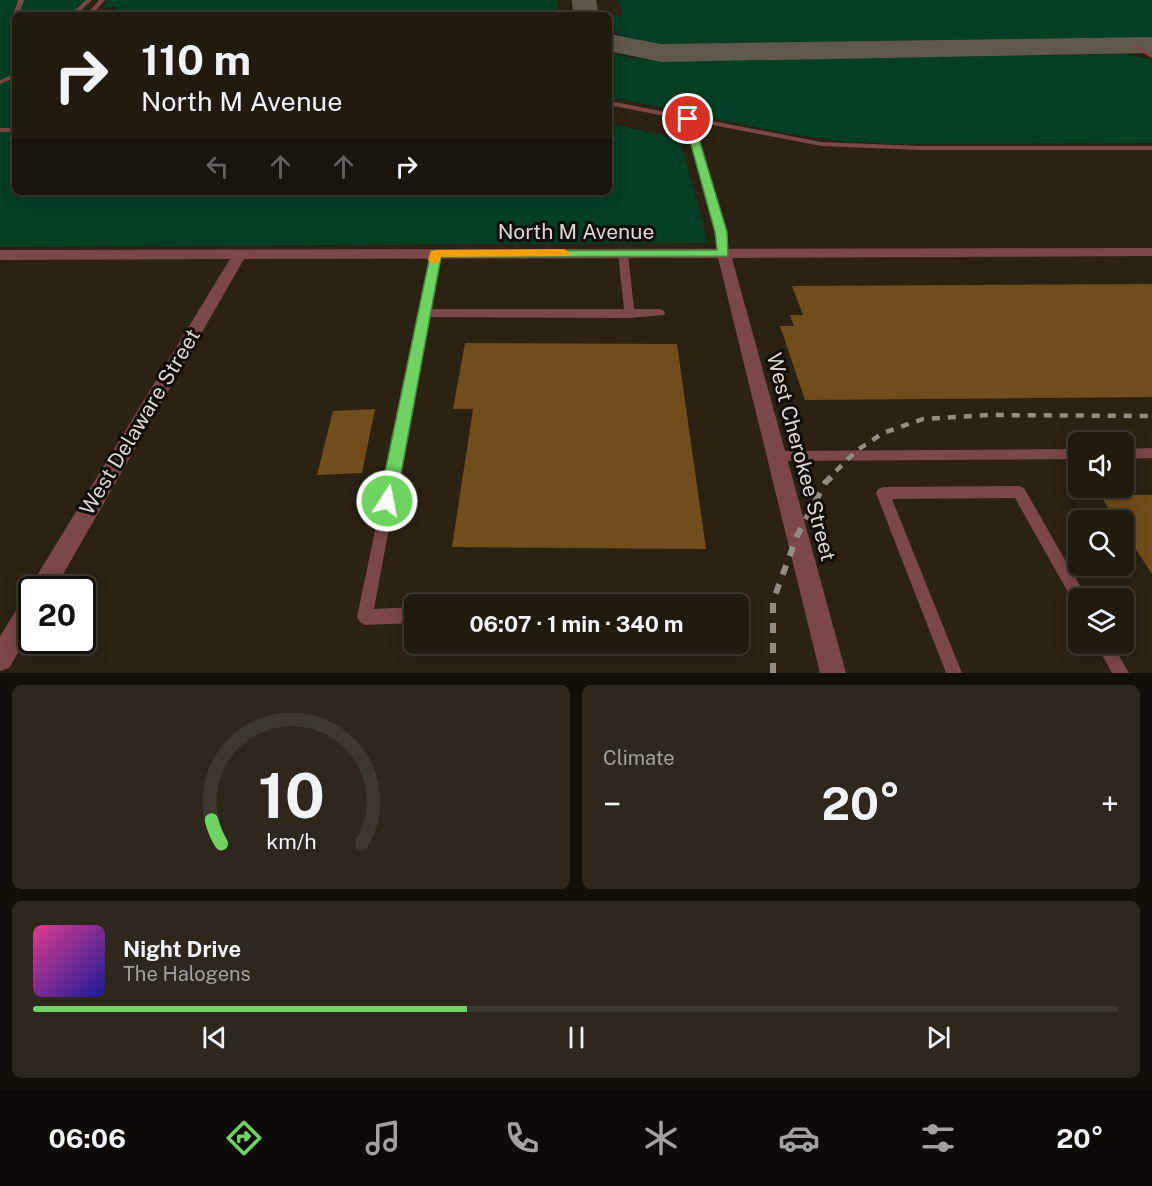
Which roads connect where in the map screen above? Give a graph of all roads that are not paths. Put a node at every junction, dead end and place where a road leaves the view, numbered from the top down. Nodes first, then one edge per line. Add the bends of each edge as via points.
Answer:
1 (89, 0) edge
2 (102, 0) edge
3 (76, 12) edge
4 (92, 12) edge
5 (1135, 46) dead end
6 (1152, 56) edge
7 (612, 104) edge
8 (688, 119) junction
9 (1152, 148) edge
10 (1152, 252) edge
11 (623, 253) junction
12 (724, 253) junction
13 (240, 254) junction
14 (436, 254) junction
15 (0, 255) edge
16 (424, 313) junction
17 (660, 313) dead end
18 (629, 314) junction
19 (1152, 453) edge
20 (1068, 454) edge
21 (1134, 454) edge
22 (776, 456) junction
23 (49, 576) edge
24 (1073, 588) edge
25 (404, 615) edge
26 (18, 629) edge
27 (1110, 654) edge
28 (0, 659) edge
29 (833, 673) edge
30 (954, 673) edge
31 (1121, 673) edge

1 - 3 lane
2 - 4 lane
5 - 6 lane
7 - 8 lane
8 - 9 lane via 821,144 864,147
8 - 12 lane
10 - 12 street, North M Avenue
11 - 12 street, North M Avenue
11 - 14 street, North M Avenue
11 - 18 lane
12 - 22 street, West Cherokee Street
13 - 14 street, North M Avenue
13 - 15 street, North M Avenue
13 - 23 street, West Delaware Street
14 - 16 lane
16 - 18 lane
16 - 25 lane via 365,617
17 - 18 lane
19 - 21 lane
20 - 22 lane
22 - 29 street, West Cherokee Street
24 - 30 lane via 1019,492 883,493
26 - 28 street
27 - 31 lane

